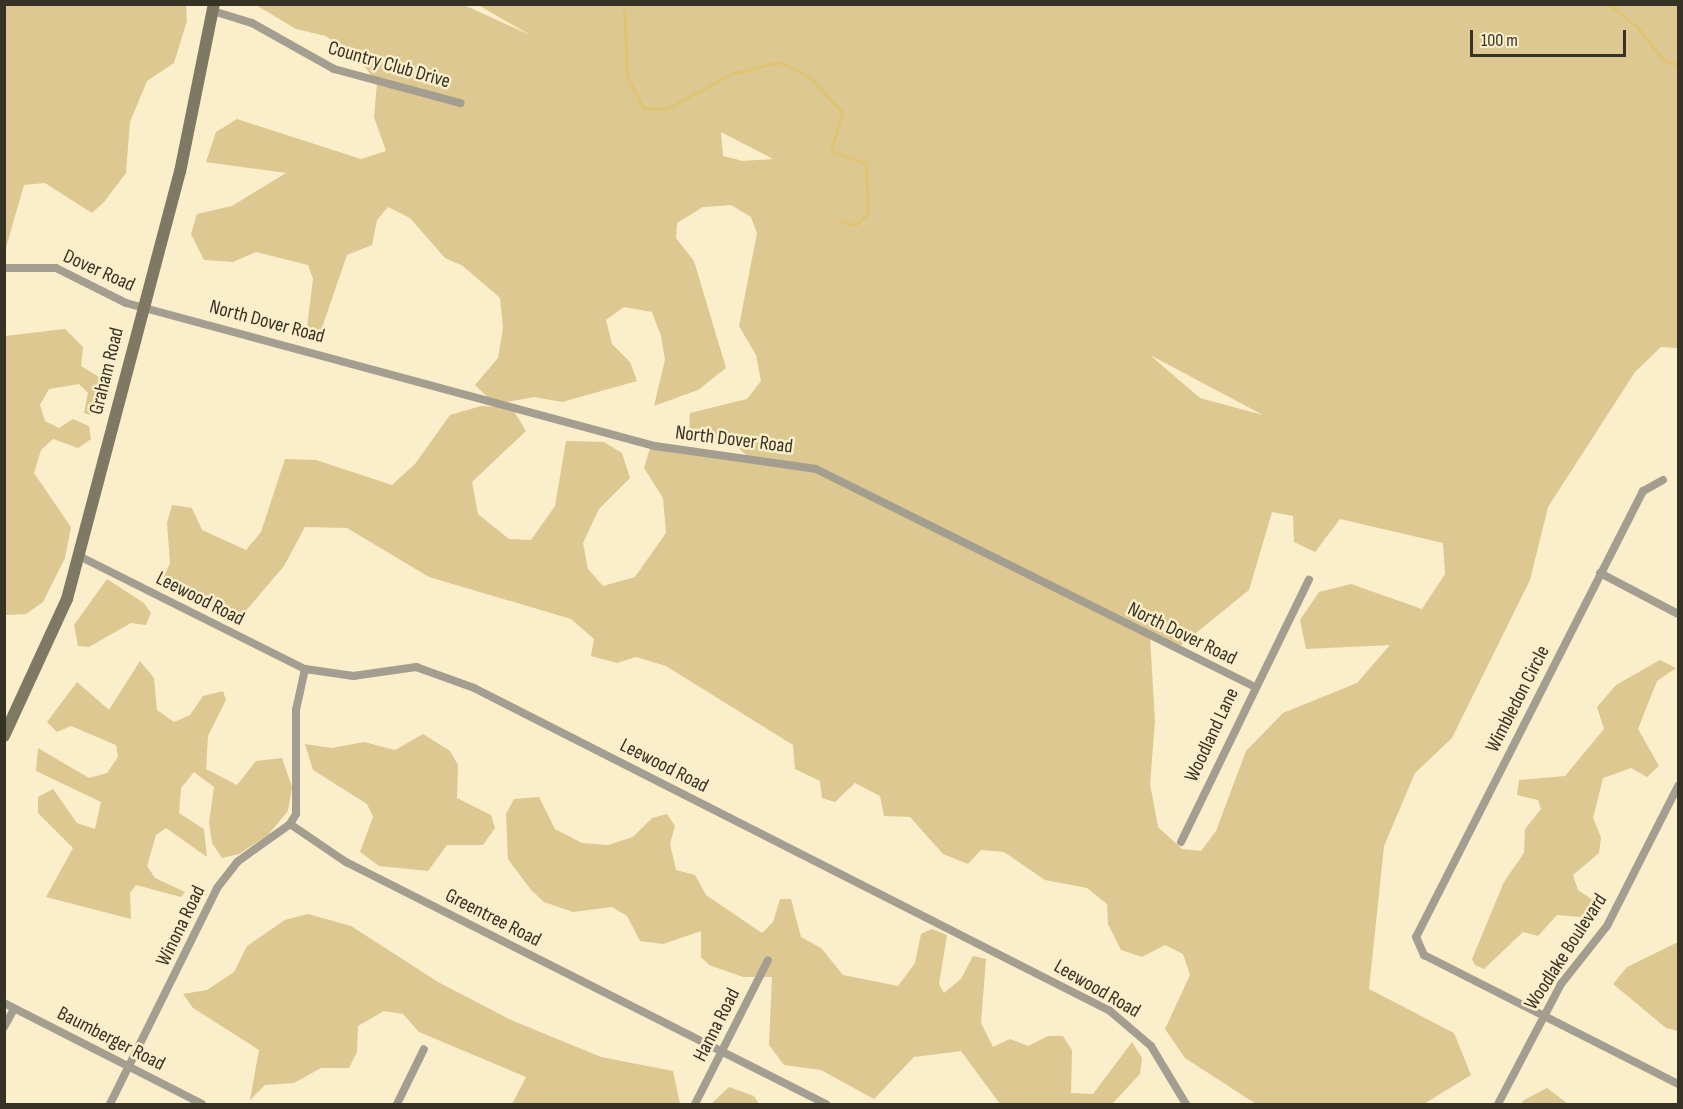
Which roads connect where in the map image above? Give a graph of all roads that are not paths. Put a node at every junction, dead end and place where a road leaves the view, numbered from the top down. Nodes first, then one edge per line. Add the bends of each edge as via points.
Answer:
1 (214, 8) edge
2 (460, 103) dead end
3 (4, 268) edge
4 (143, 307) junction
5 (1663, 480) dead end
6 (79, 556) junction
7 (1600, 573) junction
8 (1309, 579) dead end
9 (1678, 614) edge
10 (305, 669) junction
11 (1253, 686) junction
12 (4, 736) edge
13 (1678, 786) edge
14 (1675, 803) edge
15 (290, 824) junction
16 (1181, 842) dead end
17 (768, 960) dead end
18 (4, 1003) edge
19 (14, 1009) junction
20 (1543, 1015) junction
21 (4, 1027) edge
22 (424, 1049) dead end
23 (721, 1052) junction
24 (130, 1066) junction
25 (1678, 1084) edge
26 (110, 1104) edge
27 (201, 1104) edge
28 (397, 1104) edge
29 (695, 1104) edge
30 (826, 1104) edge
31 (1186, 1104) edge
32 (1498, 1104) edge

1 - 2 street, Country Club Drive via 252,23 334,69
1 - 4 main road, Graham Road via 180,172
3 - 4 street, Dover Road via 34,265 66,271 117,300
4 - 6 main road, Graham Road
4 - 11 street, North Dover Road via 655,446 816,469
5 - 7 street, Wimbledon Circle via 1643,491
6 - 10 street, Leewood Road
6 - 12 main road, Graham Road via 46,652
7 - 9 street
7 - 20 street, Wimbledon Circle via 1416,944 1424,955
8 - 11 street, Woodland Lane
10 - 15 street via 296,710 299,802
10 - 31 street, Leewood Road via 341,676 416,667 474,688 1098,1004 1151,1046
11 - 16 street, Woodland Lane
13 - 14 street, Woodlake Boulevard
14 - 20 street, Woodlake Boulevard via 1607,926
15 - 23 street, Greentree Road via 346,862
15 - 24 street, Winona Road via 244,856 218,888
17 - 23 street, Hanna Road
18 - 19 street, Baumberger Road
19 - 21 street
19 - 24 street, Baumberger Road
20 - 25 street
20 - 32 street, Woodlake Boulevard
22 - 28 street
23 - 29 street, Hanna Road
23 - 30 street, Greentree Road
24 - 26 street, Winona Road
24 - 27 street, Baumberger Road

